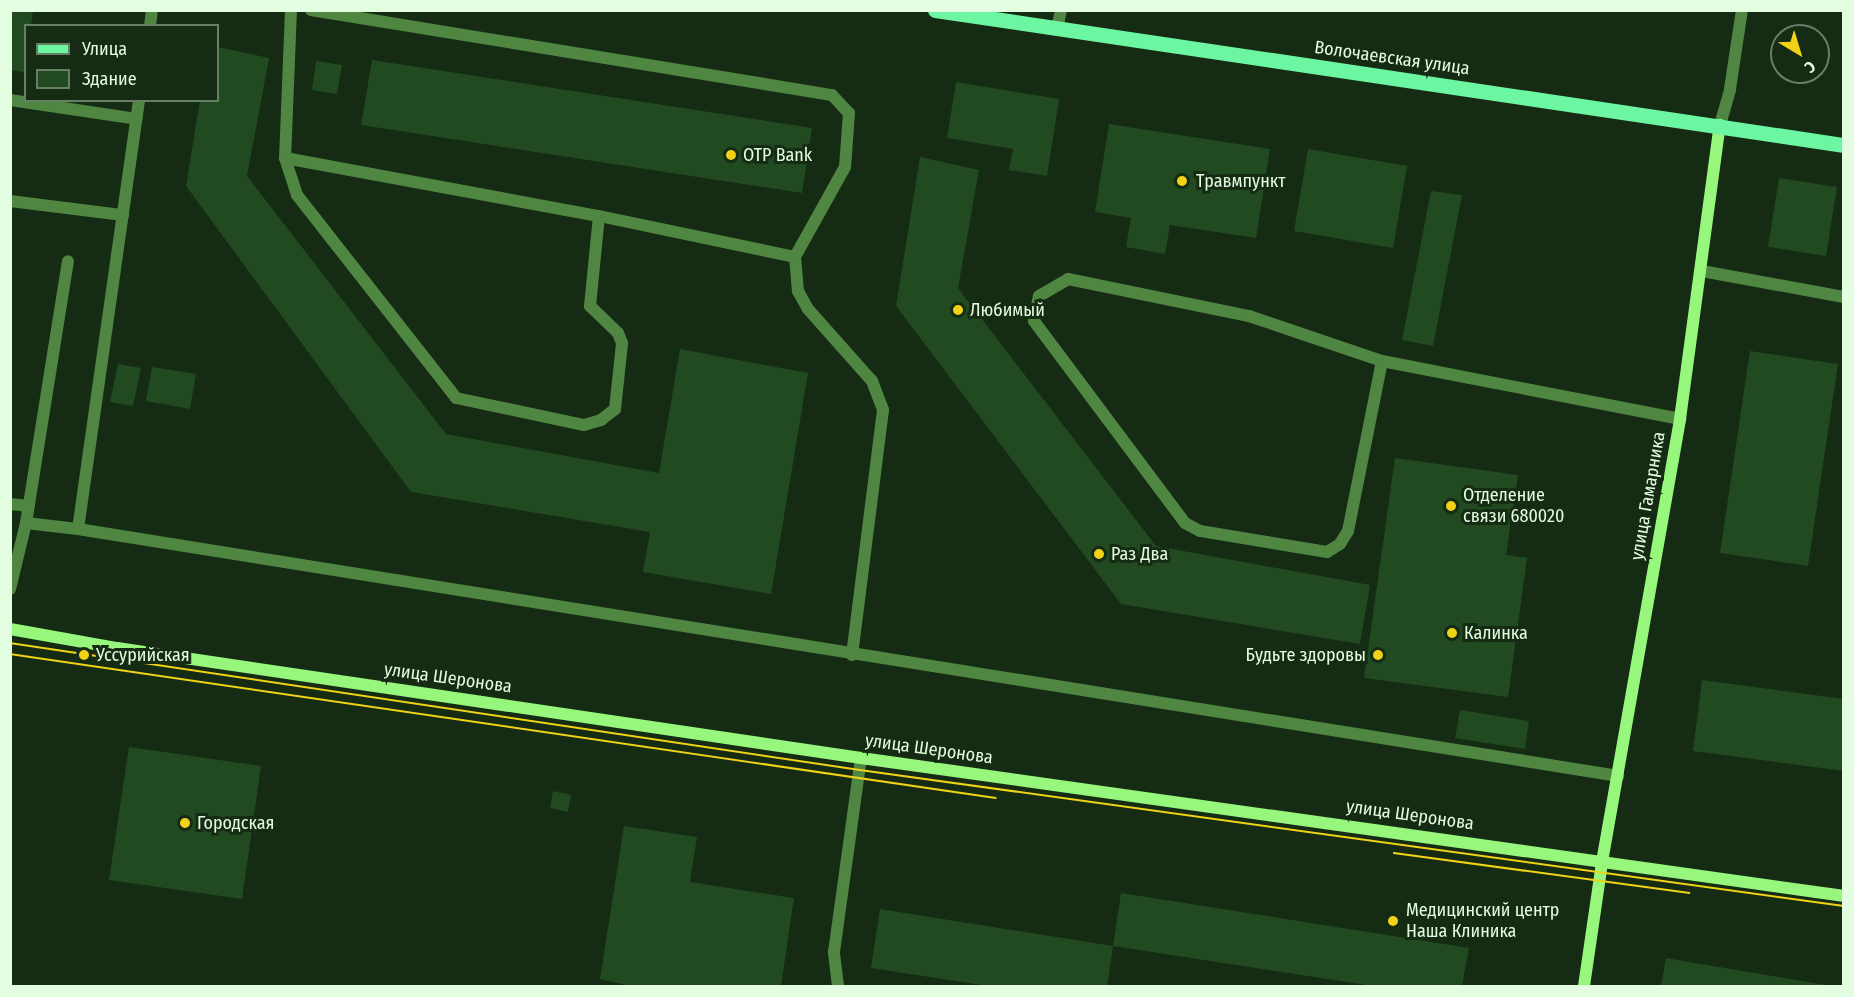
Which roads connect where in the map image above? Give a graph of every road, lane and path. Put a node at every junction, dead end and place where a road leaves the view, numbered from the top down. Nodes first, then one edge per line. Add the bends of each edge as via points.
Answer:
1 (291, 10) edge
2 (311, 10) edge
3 (935, 10) edge
4 (1061, 10) edge
5 (1742, 10) edge
6 (1057, 30) junction
7 (10, 100) edge
8 (139, 102) edge
9 (137, 119) junction
10 (1720, 125) junction
11 (1844, 145) edge
12 (285, 158) junction
13 (10, 201) edge
14 (123, 215) junction
15 (599, 216) junction
16 (795, 257) junction
17 (68, 261) dead end
18 (1702, 271) junction
19 (1844, 297) edge
20 (1382, 361) junction
21 (1680, 419) junction
22 (10, 504) edge
23 (29, 506) junction
24 (26, 523) junction
25 (78, 529) junction
26 (10, 589) edge
27 (10, 629) edge
28 (852, 655) junction
29 (861, 758) junction
30 (1618, 776) junction
31 (1602, 862) junction
32 (1844, 896) edge
33 (838, 987) edge
34 (1584, 987) edge

1 - 12 street
2 - 16 street via 832,95 849,113 845,167
3 - 6 main road, Волочаевская улица
4 - 6 street
5 - 10 street, улица Гамарника via 1730,89
6 - 10 main road, Волочаевская улица
7 - 9 street
8 - 9 street
9 - 14 street
10 - 11 main road, Волочаевская улица
10 - 18 main road, улица Гамарника
12 - 15 street
12 - 15 street via 297,195 456,398 584,425 601,420 615,409 622,343 618,333 590,306
13 - 14 street
14 - 25 street
15 - 16 street
16 - 28 street via 798,291 803,300 872,381 883,410
17 - 23 street
18 - 19 street
18 - 21 main road, улица Гамарника
20 - 20 street via 1249,316 1068,279 1039,296 1034,321 1185,523 1200,531 1328,552 1340,544 1348,531
20 - 21 street
21 - 30 main road, улица Гамарника
22 - 23 street
23 - 24 street
24 - 25 street
24 - 26 street
25 - 28 street
27 - 29 main road, улица Шеронова
28 - 30 street
29 - 31 main road, улица Шеронова
29 - 33 street via 834,952
30 - 31 main road, улица Гамарника
31 - 32 main road, улица Шеронова
31 - 34 main road, улица Гамарника

